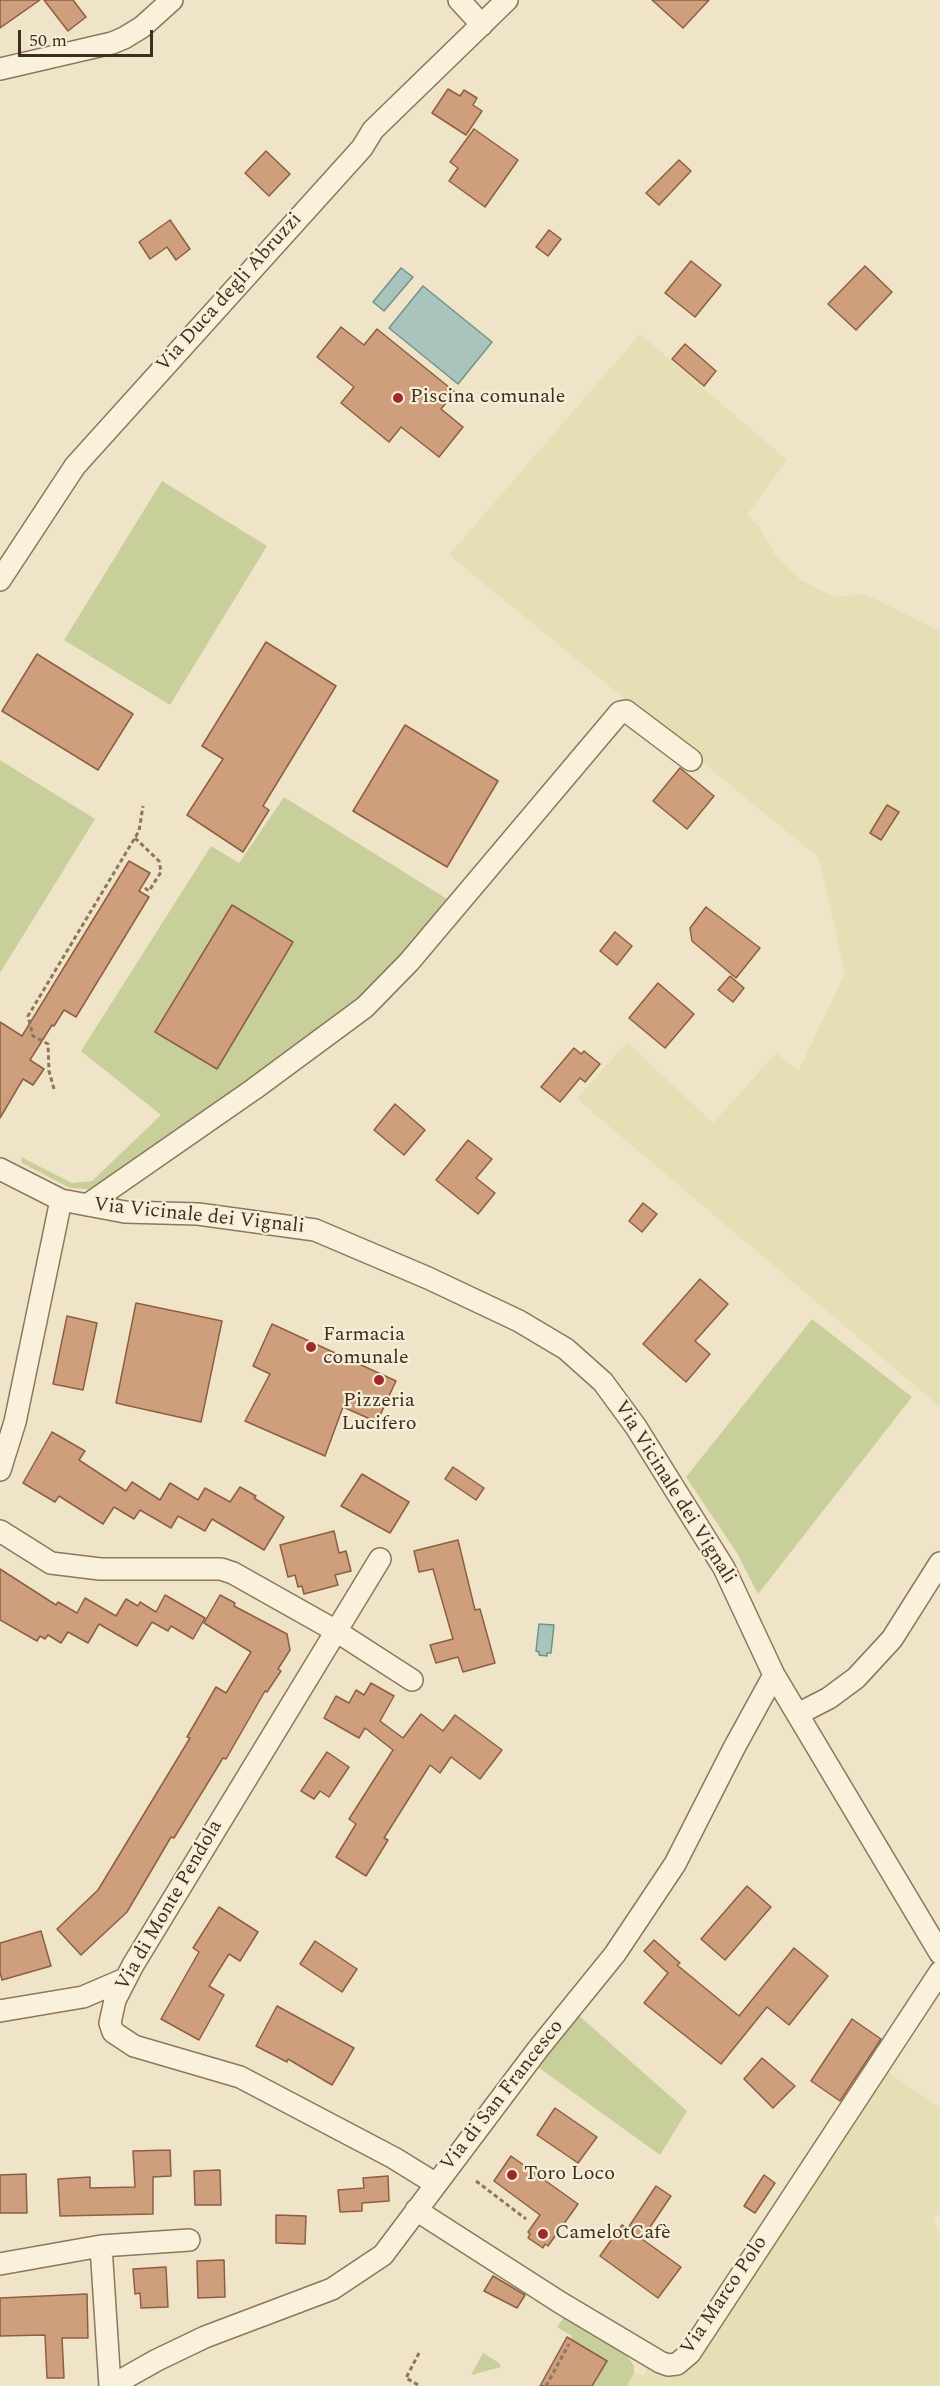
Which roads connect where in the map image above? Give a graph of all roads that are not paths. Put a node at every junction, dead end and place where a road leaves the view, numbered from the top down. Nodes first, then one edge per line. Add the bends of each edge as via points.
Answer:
1 (172, 0) edge
2 (459, 0) edge
3 (507, 0) edge
4 (482, 25) junction
5 (0, 69) edge
6 (0, 580) edge
7 (691, 760) dead end
8 (0, 1169) edge
9 (61, 1200) junction
10 (87, 1205) junction
11 (0, 1470) edge
12 (0, 1531) edge
13 (380, 1559) dead end
14 (940, 1563) edge
15 (336, 1631) junction
16 (774, 1675) junction
17 (412, 1680) dead end
18 (798, 1714) junction
19 (940, 1953) edge
20 (940, 1972) edge
21 (125, 1979) junction
22 (0, 2011) edge
23 (436, 2184) junction
24 (416, 2210) junction
25 (189, 2240) dead end
26 (101, 2246) junction
27 (0, 2264) edge
28 (110, 2386) edge

1 - 5 street via 124,38
2 - 4 street
3 - 4 street, Via Duca degli Abruzzi
4 - 6 street, Via Duca degli Abruzzi via 373,130 362,148 75,466
7 - 10 street via 626,711 620,712 417,953 365,1006
8 - 9 street, Via Vicinale dei Vignali
9 - 10 street, Via Vicinale dei Vignali
9 - 11 street via 15,1422
10 - 16 street, Via Vicinale dei Vignali via 125,1212 198,1214 315,1230 437,1282 566,1348 603,1382 636,1427 724,1568
12 - 15 street via 51,1563 100,1569 221,1569
13 - 15 street, Via di Monte Pendola
14 - 18 street via 878,1656 829,1698
15 - 17 street
15 - 21 street, Via di Monte Pendola
16 - 18 street, Via Vicinale dei Vignali
16 - 23 street, Via di San Francesco via 675,1864 615,1954
18 - 19 street, Via Vicinale dei Vignali
20 - 24 street, Via Marco Polo via 690,2354 676,2364 660,2362
21 - 22 street via 83,1997
21 - 23 street, Via di Monte Pendola via 110,2023 119,2038 134,2046 240,2077 394,2157
23 - 24 street, Via di San Francesco
24 - 28 street, Via di San Francesco via 383,2255 332,2289 205,2337
25 - 26 street
26 - 27 street
26 - 28 street, Via di San Francesco

